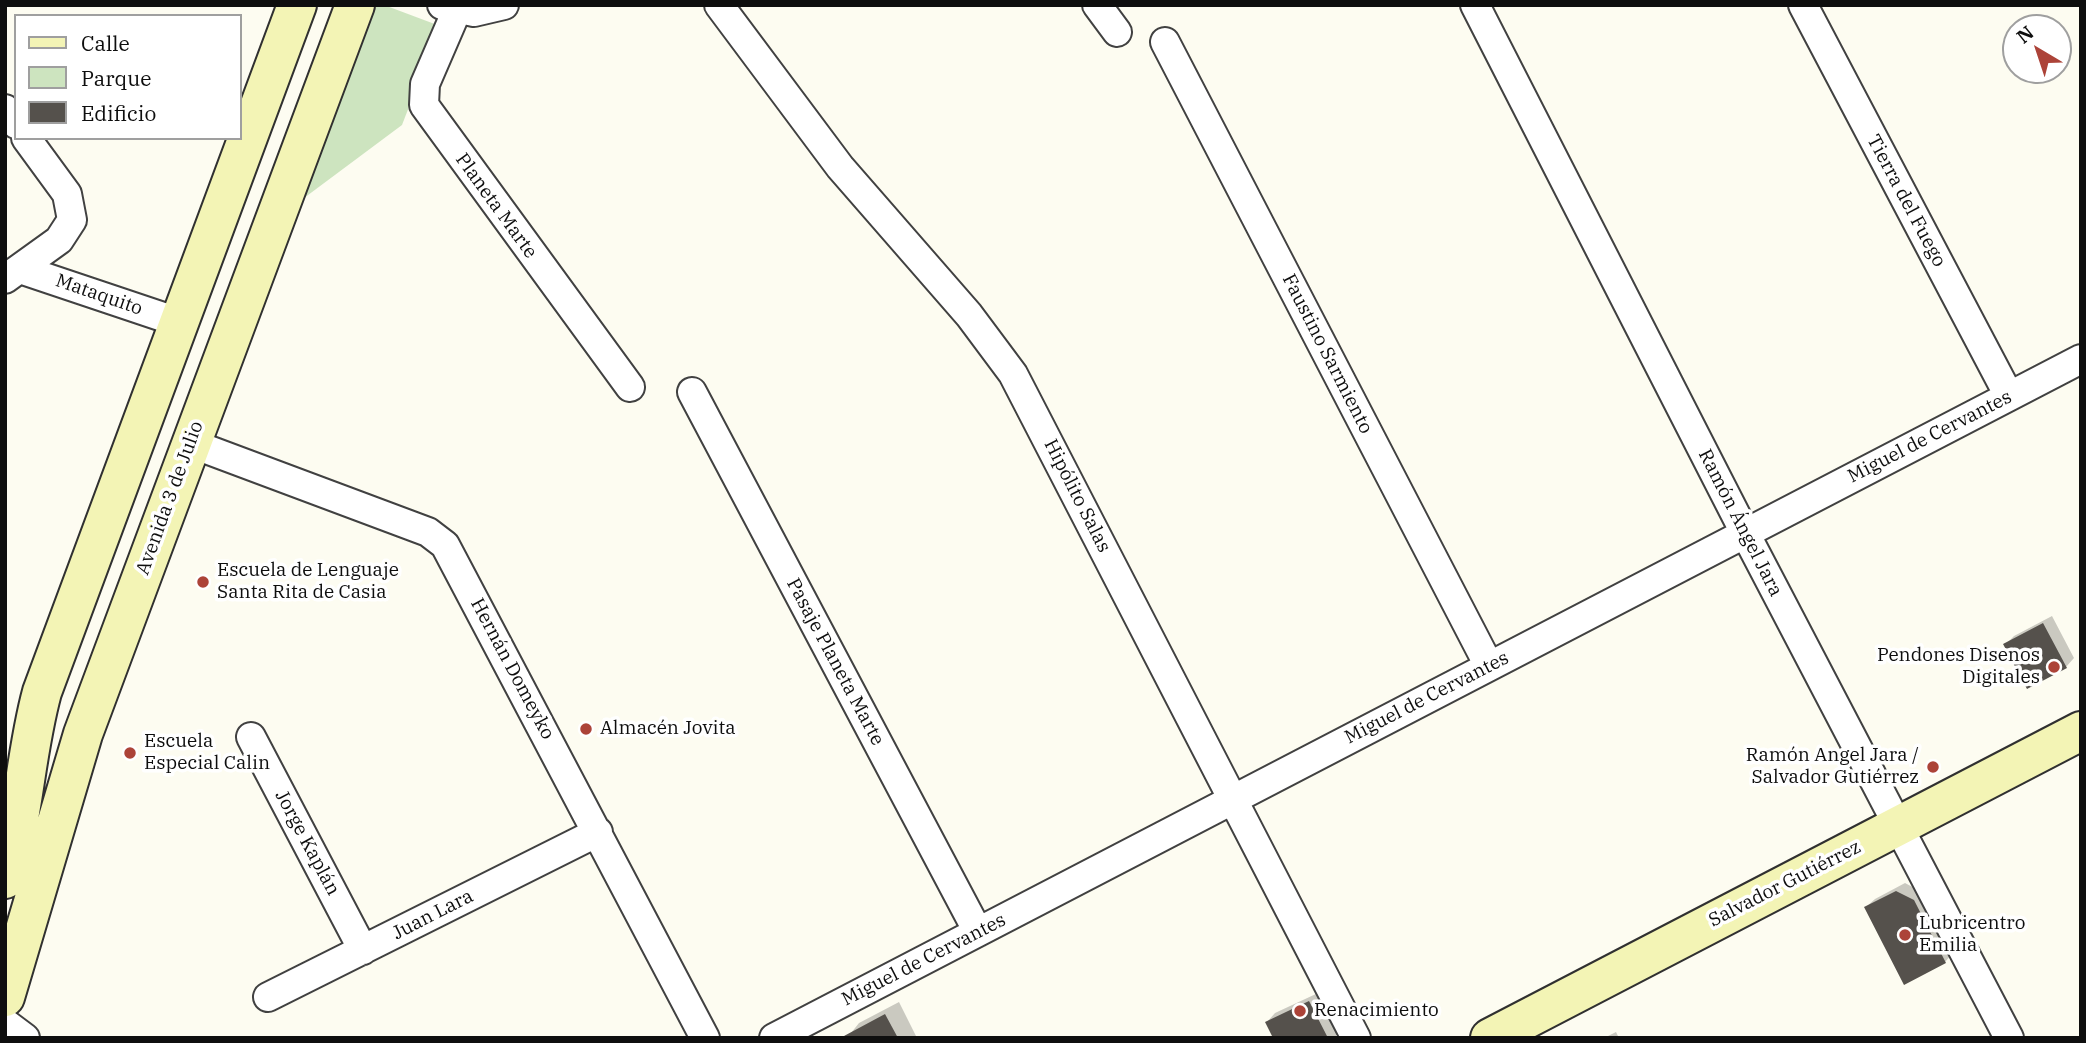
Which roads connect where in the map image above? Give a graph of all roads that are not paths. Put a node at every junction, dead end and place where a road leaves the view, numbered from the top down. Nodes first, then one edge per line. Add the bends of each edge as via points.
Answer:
1 (296, 5) edge
2 (355, 5) edge
3 (504, 5) edge
4 (719, 5) edge
5 (1097, 5) edge
6 (1475, 5) edge
7 (1802, 5) edge
8 (449, 8) edge
9 (1118, 32) dead end
10 (1165, 42) dead end
11 (27, 140) edge
12 (13, 274) edge
13 (178, 322) junction
14 (2081, 359) edge
15 (630, 387) dead end
16 (692, 392) dead end
17 (2009, 396) junction
18 (190, 443) junction
19 (1745, 533) junction
20 (1489, 666) junction
21 (2081, 731) edge
22 (251, 737) dead end
23 (17, 754) edge
24 (1233, 799) junction
25 (1898, 826) junction
26 (598, 832) junction
27 (8, 861) edge
28 (978, 932) junction
29 (363, 950) junction
30 (5, 997) edge
31 (268, 998) dead end
32 (5, 1023) edge
33 (25, 1038) edge
34 (705, 1038) edge
35 (774, 1038) edge
36 (1356, 1038) edge
37 (1490, 1038) edge
38 (2009, 1038) edge

1 - 13 street
2 - 18 street, Avenida 3 de Julio
3 - 8 street via 474,12
4 - 24 street, Hipólito Salas via 840,167 970,315 1013,374
5 - 9 street
6 - 19 street, Ramón Ángel Jara
7 - 17 street, Tierra del Fuego
8 - 15 street, Planeta Marte via 425,84 424,105
10 - 20 street, Faustino Sarmiento
11 - 12 street via 67,194 73,211 67,231
12 - 13 street, Mataquito
13 - 23 street
14 - 17 street, Miguel de Cervantes
16 - 28 street, Pasaje Planeta Marte
17 - 19 street, Miguel de Cervantes
18 - 26 street, Hernán Domeyko via 440,540
18 - 30 street, Avenida 3 de Julio via 83,734
19 - 20 street, Miguel de Cervantes
19 - 25 street, Ramón Ángel Jara
20 - 24 street, Miguel de Cervantes
21 - 25 street, Salvador Gutiérrez
22 - 29 street, Jorge Kaplán
23 - 27 street via 26,787
24 - 28 street, Miguel de Cervantes
24 - 36 street, Hipólito Salas
25 - 37 street, Salvador Gutiérrez
25 - 38 street, Ramón Ángel Jara
26 - 29 street, Juan Lara
26 - 34 street, Hernán Domeyko
28 - 35 street, Miguel de Cervantes
29 - 31 street, Juan Lara
32 - 33 street

